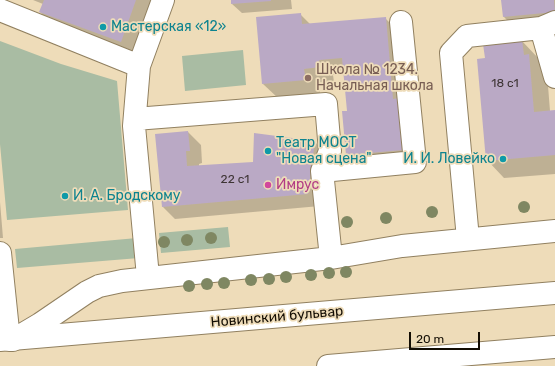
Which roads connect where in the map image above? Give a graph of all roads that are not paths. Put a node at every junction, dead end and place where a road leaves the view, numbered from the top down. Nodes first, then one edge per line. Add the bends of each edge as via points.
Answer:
1 (163, 0) edge
2 (0, 10) edge
3 (401, 22) dead end
4 (548, 25) edge
5 (139, 66) junction
6 (555, 77) edge
7 (135, 119) junction
8 (322, 171) junction
9 (555, 231) edge
10 (468, 239) junction
11 (0, 253) edge
12 (331, 258) junction
13 (148, 277) junction
14 (555, 293) edge
15 (7, 340) edge
16 (555, 347) edge
17 (328, 366) edge

1 - 5 main road
2 - 5 main road
3 - 8 main road via 415,162
4 - 6 main road
4 - 10 main road via 467,36 451,53
5 - 7 main road
7 - 8 main road via 326,104 330,151
7 - 13 main road
8 - 12 main road
9 - 10 main road
10 - 12 main road via 402,246
11 - 15 main road
12 - 13 main road
13 - 15 main road via 99,286 40,324
14 - 15 main road, Новинский бульвар
16 - 17 main road

